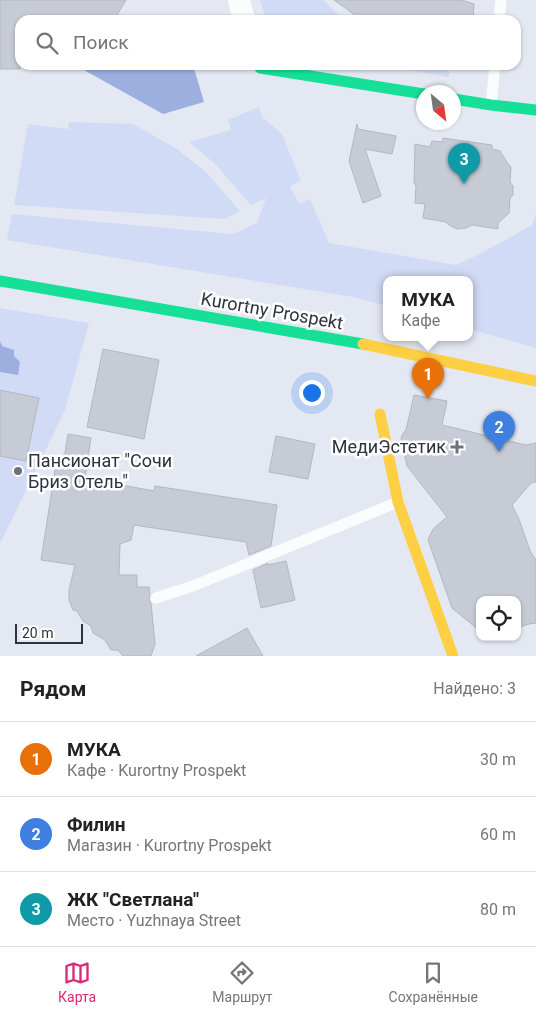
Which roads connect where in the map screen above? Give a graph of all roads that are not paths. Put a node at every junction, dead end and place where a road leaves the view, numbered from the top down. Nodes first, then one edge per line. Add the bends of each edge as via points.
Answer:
1 (239, 0) edge
2 (501, 0) edge
3 (243, 15) edge
4 (500, 15) edge
5 (277, 70) edge
6 (494, 70) edge
7 (416, 93) edge
8 (461, 100) edge
9 (490, 105) junction
10 (536, 110) edge
11 (0, 281) edge
12 (536, 380) edge
13 (380, 414) dead end
14 (398, 502) junction
15 (156, 598) dead end
16 (453, 656) edge

1 - 3 street
2 - 4 lane
5 - 7 main road
6 - 9 lane
8 - 9 main road
9 - 10 main road
11 - 12 main road, Kurortny Prospekt via 377,347
13 - 14 main road
14 - 15 lane
14 - 16 main road

